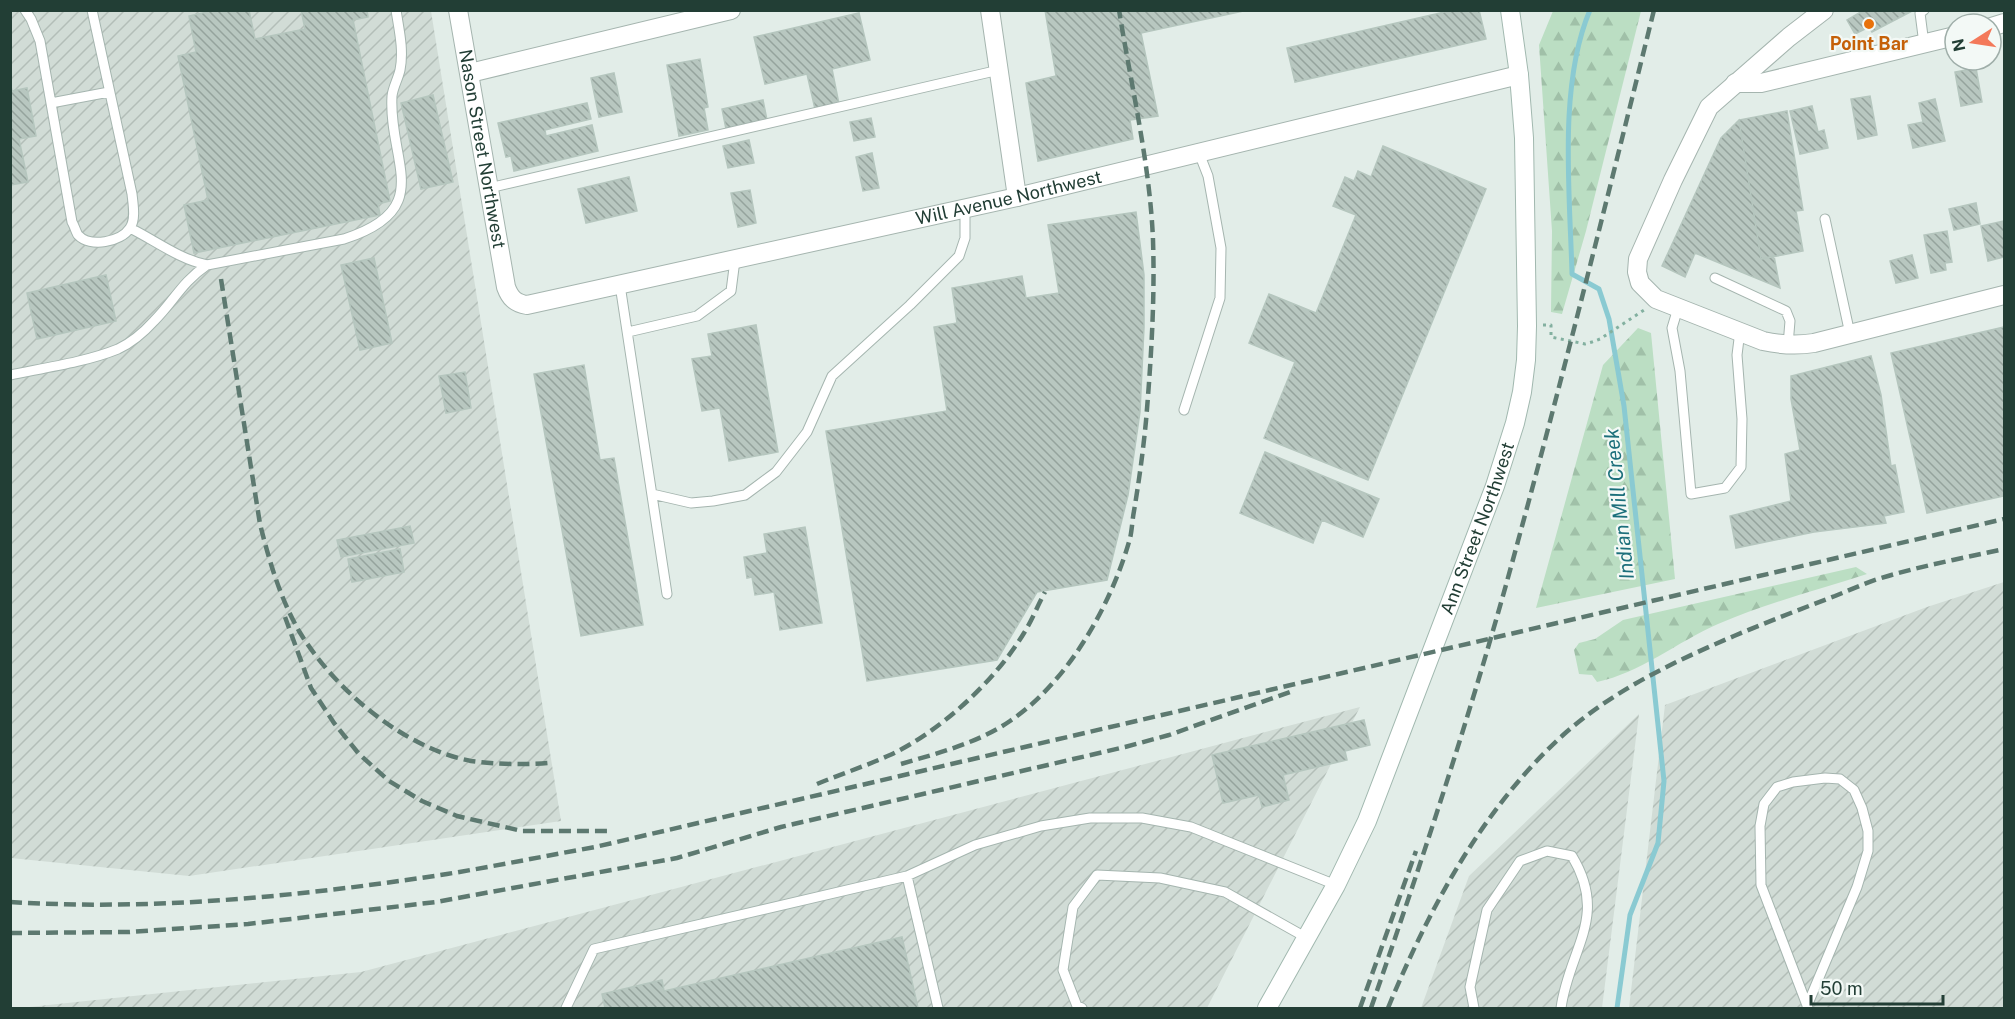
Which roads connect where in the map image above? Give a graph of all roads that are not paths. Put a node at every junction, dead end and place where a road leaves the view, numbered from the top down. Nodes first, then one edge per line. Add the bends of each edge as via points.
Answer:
1 (25, 10) edge
2 (92, 10) edge
3 (396, 10) edge
4 (458, 10) edge
5 (731, 10) edge
6 (990, 10) edge
7 (1510, 10) edge
8 (1824, 10) edge
9 (1924, 10) edge
10 (1943, 39) edge
11 (1924, 44) junction
12 (999, 70) junction
13 (470, 73) junction
14 (1519, 75) junction
15 (1735, 83) junction
16 (109, 92) junction
17 (51, 103) junction
18 (1199, 153) junction
19 (489, 188) junction
20 (1017, 197) junction
21 (965, 208) junction
22 (1825, 219) dead end
23 (130, 228) junction
24 (735, 260) junction
25 (207, 265) junction
26 (1715, 278) dead end
27 (620, 285) junction
28 (506, 287) joint
29 (2004, 295) edge
30 (1678, 308) junction
31 (627, 332) junction
32 (1740, 332) junction
33 (1850, 334) junction
34 (1788, 345) junction
35 (10, 375) edge
36 (1184, 410) dead end
37 (652, 494) junction
38 (667, 594) dead end
39 (907, 876) junction
40 (1336, 885) junction
41 (1307, 938) junction
42 (1807, 1007) edge
43 (566, 1008) edge
44 (938, 1008) edge
45 (1082, 1008) edge
46 (1268, 1008) edge
47 (1474, 1008) edge
48 (1561, 1008) edge

1 - 17 lane via 40,40
2 - 16 lane
3 - 25 lane via 401,57 392,96 403,186 393,210 380,223 344,239
4 - 13 street, Nason Street Northwest
5 - 13 street
6 - 12 street
7 - 14 street, Ann Street Northwest
8 - 15 street
9 - 11 lane via 1920,20
10 - 11 street
11 - 15 street via 1761,83
12 - 19 lane
12 - 20 street
13 - 19 street, Nason Street Northwest
14 - 18 street, Will Avenue Northwest
14 - 40 street, Ann Street Northwest via 1527,326 1522,392 1507,451 1367,821
15 - 30 street via 1709,107 1638,259 1640,283 1656,299
16 - 17 lane
16 - 23 lane via 132,194 134,215
17 - 23 lane via 72,222 78,235 104,242
18 - 20 street, Will Avenue Northwest
18 - 36 lane via 1208,177 1221,248 1220,298
19 - 28 street, Nason Street Northwest
20 - 21 street, Will Avenue Northwest
21 - 24 street, Will Avenue Northwest
21 - 37 lane via 965,238 959,256 832,376 807,432 776,472 745,495 713,501 691,503
22 - 33 lane
23 - 25 lane via 179,256
24 - 27 street, Will Avenue Northwest
24 - 31 lane via 731,291 697,316
25 - 35 lane via 183,284 154,321 118,349
26 - 34 lane via 1786,311 1790,321
27 - 28 street, Will Avenue Northwest via 527,305 517,303
27 - 31 lane
29 - 33 street
30 - 32 street
30 - 32 lane via 1672,328 1680,371 1691,494 1725,488 1741,467 1737,355
31 - 37 lane
32 - 34 street
33 - 34 street
37 - 38 lane
39 - 40 lane via 975,845 1041,826 1090,818 1142,818 1191,827
39 - 43 lane via 594,949
39 - 44 lane
40 - 41 street, Ann Street Northwest
41 - 45 lane via 1225,892 1160,878 1097,875 1073,907 1063,969 1077,1006
41 - 46 street, Ann Street Northwest
42 - 42 lane via 1761,885 1760,826 1764,804 1777,787 1840,779 1854,790 1862,808 1868,851 1853,898
47 - 48 lane via 1470,987 1487,910 1520,861 1547,851 1572,856 1587,891 1588,916

